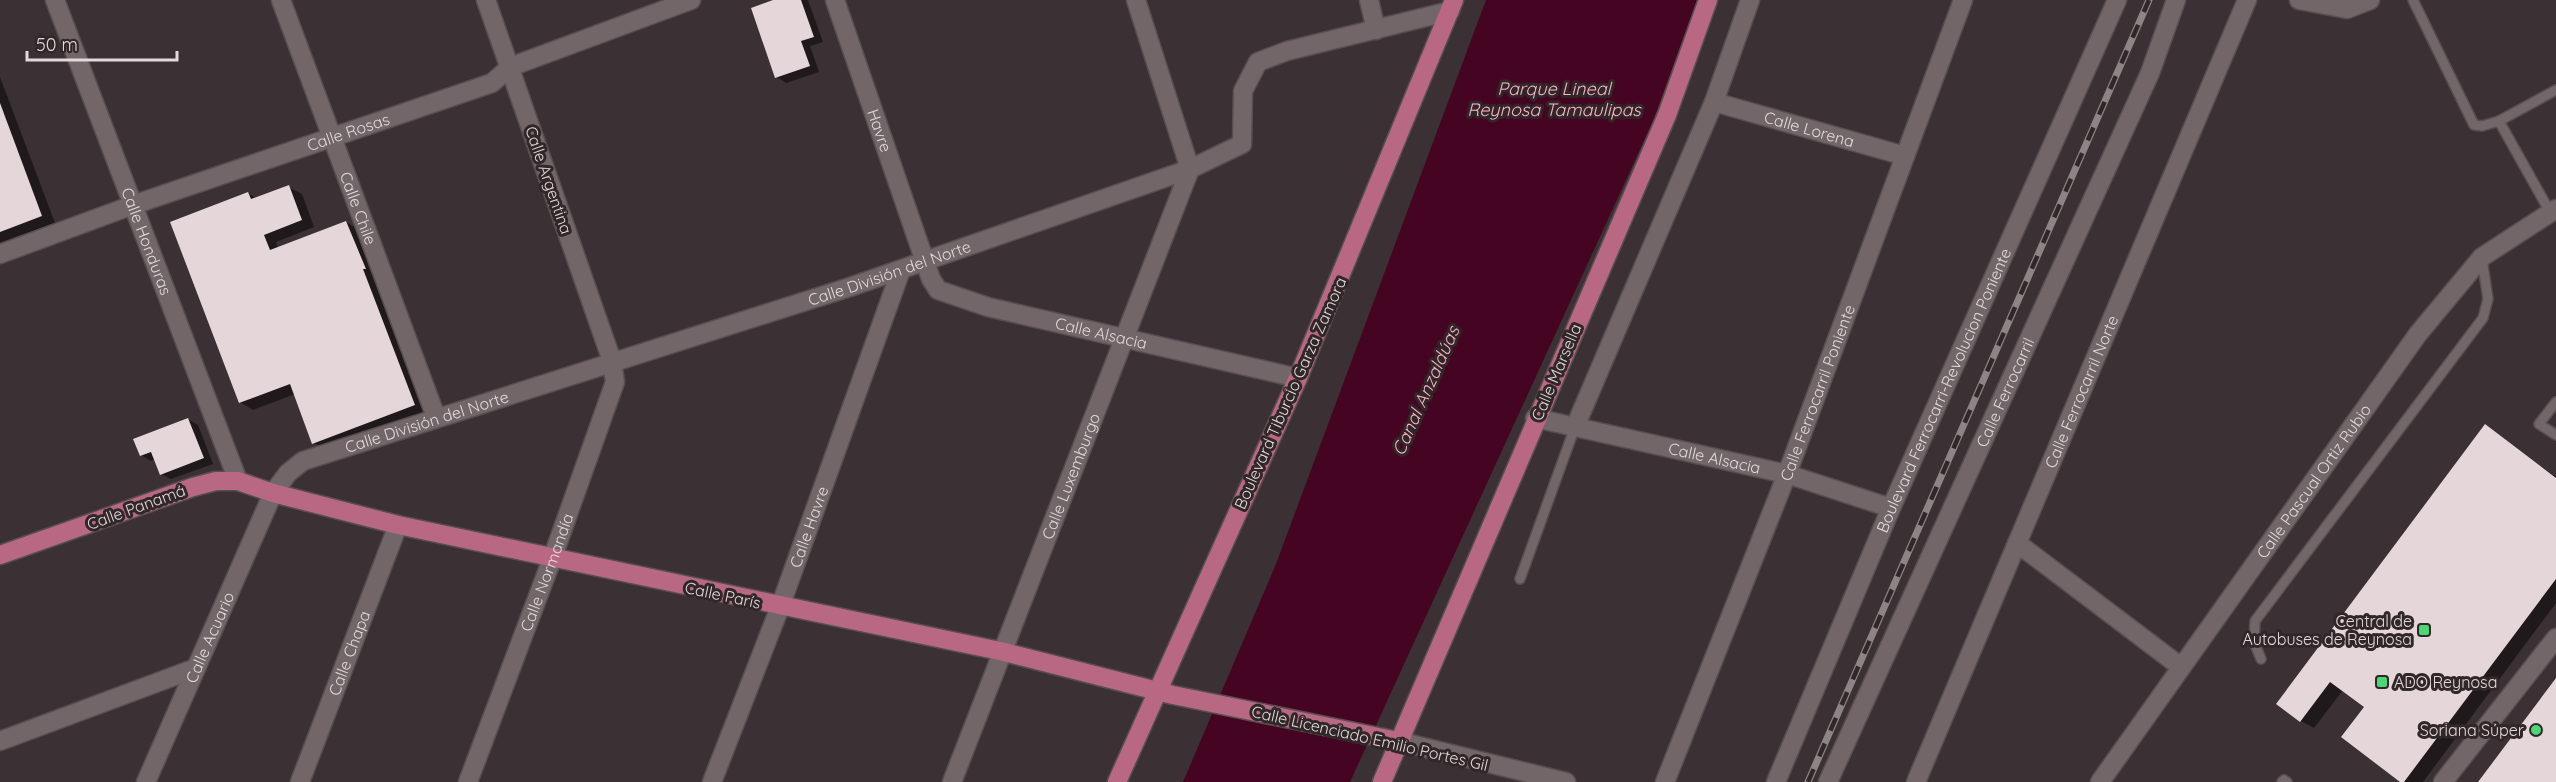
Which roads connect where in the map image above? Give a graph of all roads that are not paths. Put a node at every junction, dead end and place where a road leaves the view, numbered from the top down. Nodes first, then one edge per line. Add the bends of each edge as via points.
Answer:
1 (55, 0) edge
2 (281, 0) edge
3 (486, 0) edge
4 (691, 0) edge
5 (835, 0) edge
6 (1136, 0) edge
7 (1369, 0) edge
8 (1708, 0) edge
9 (1750, 0) edge
10 (1963, 0) edge
11 (2117, 0) edge
12 (2176, 0) edge
13 (2247, 0) edge
14 (2299, 0) edge
15 (2370, 0) edge
16 (2413, 0) edge
17 (1452, 6) edge
18 (1376, 30) junction
19 (510, 67) junction
20 (2556, 90) edge
21 (1714, 102) junction
22 (2499, 121) junction
23 (334, 137) junction
24 (1905, 156) junction
25 (1190, 169) junction
26 (133, 205) junction
27 (2553, 211) edge
28 (0, 254) edge
29 (2482, 257) junction
30 (927, 261) junction
31 (901, 270) junction
32 (1124, 336) junction
33 (612, 362) junction
34 (1298, 378) junction
35 (2556, 402) edge
36 (436, 417) junction
37 (1535, 418) junction
38 (1575, 427) junction
39 (2556, 435) edge
40 (1787, 474) junction
41 (238, 482) junction
42 (273, 494) junction
43 (1891, 508) junction
44 (398, 525) junction
45 (2017, 543) junction
46 (0, 555) edge
47 (552, 559) junction
48 (1520, 579) dead end
49 (780, 607) junction
50 (2556, 638) edge
51 (1000, 651) junction
52 (2261, 659) dead end
53 (196, 668) junction
54 (2181, 668) junction
55 (1165, 693) junction
56 (0, 741) edge
57 (1398, 741) junction
58 (146, 782) edge
59 (300, 782) edge
60 (468, 782) edge
61 (712, 782) edge
62 (952, 782) edge
63 (1117, 782) edge
64 (1382, 782) edge
65 (1566, 782) edge
66 (1665, 782) edge
67 (1776, 782) edge
68 (1828, 782) edge
69 (1916, 782) edge
70 (2100, 782) edge
71 (2443, 782) edge

1 - 26 street, Calle Honduras
2 - 23 street, Calle Chile
3 - 19 street, Calle Argentina
4 - 19 street, Calle Rosas
5 - 30 street, Havre
6 - 25 street
7 - 18 street
8 - 37 main road, Calle Marsella via 1666,116
9 - 21 street
10 - 24 street, Calle Ferrocarril Poniente
11 - 43 street, Boulevard Ferrocarri-Revolucion Poniente
12 - 68 street, Calle Ferrocarril via 2150,73
13 - 45 street, Calle Ferrocarril Norte
14 - 15 street via 2348,9
16 - 22 lane via 2474,124
17 - 18 street, Calle División del Norte
17 - 34 main road, Boulevard Tiburcio Garza Zamora
18 - 25 street, Calle División del Norte via 1287,51 1258,62 1243,91 1242,144
19 - 23 street, Calle Rosas via 492,83
19 - 33 street, Calle Argentina
20 - 22 lane
21 - 24 street, Calle Lorena
21 - 38 street
22 - 27 lane
23 - 26 street, Calle Rosas
23 - 36 street, Calle Chile
24 - 40 street, Calle Ferrocarril Poniente
25 - 30 street, Calle División del Norte
25 - 32 street, Calle Luxemburgo
26 - 28 street, Calle Rosas
26 - 41 street, Calle Honduras
27 - 29 street, Calle Pascual Ortiz Rubio
29 - 52 lane via 2488,299 2483,318 2255,621 2254,642
29 - 54 street, Calle Pascual Ortiz Rubio via 2418,334
30 - 31 street, Calle División del Norte
30 - 32 street, Calle Alsacia via 938,290 957,298
31 - 33 street, Calle División del Norte
31 - 49 street, Calle Havre
32 - 34 street, Calle Alsacia
32 - 51 street, Calle Luxemburgo
33 - 36 street, Calle División del Norte
33 - 47 street, Calle Normandía via 615,382
34 - 55 main road, Boulevard Tiburcio Garza Zamora
35 - 39 lane via 2539,424
36 - 42 street, Calle División del Norte via 303,461 288,473
37 - 38 street, Calle Alsacia
37 - 57 main road, Calle Marsella
38 - 40 street, Calle Alsacia
38 - 48 lane
40 - 43 street, Calle Alsacia
40 - 66 street, Calle Ferrocarril Poniente
41 - 42 main road, Calle Panamá
41 - 46 main road, Calle Panamá via 216,481 193,487
42 - 44 main road, Calle París
42 - 53 street, Calle Acuario
43 - 67 street, Boulevard Ferrocarri-Revolucion Poniente
44 - 47 main road, Calle París
44 - 59 street, Calle Chapa
45 - 54 street
45 - 69 street, Calle Ferrocarril Norte
47 - 49 main road, Calle París
47 - 60 street, Calle Normandía
49 - 51 main road, Calle París
49 - 61 street, Calle Havre
50 - 71 street
51 - 55 main road, Calle París
51 - 62 street, Calle Luxemburgo
53 - 56 street
53 - 58 street, Calle Acuario
54 - 70 street, Calle Pascual Ortiz Rubio
55 - 57 main road, Calle Licenciado Emilio Portes Gil
55 - 63 main road, Boulevard Tiburcio Garza Zamora
57 - 64 main road, Calle Marsella
57 - 65 street, Calle Licenciado Emilio Portes Gil

